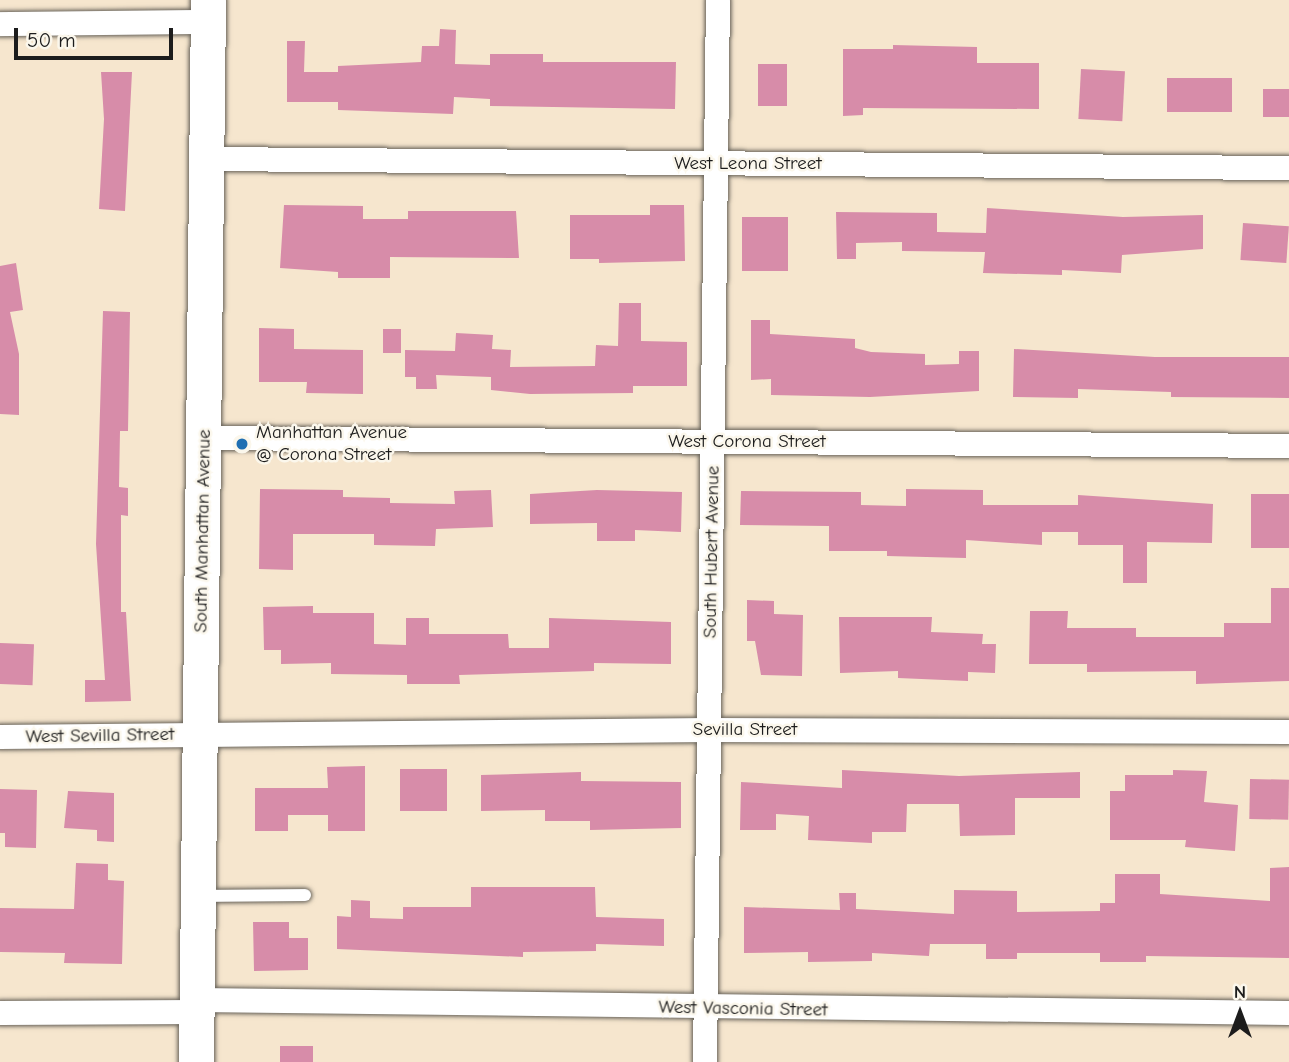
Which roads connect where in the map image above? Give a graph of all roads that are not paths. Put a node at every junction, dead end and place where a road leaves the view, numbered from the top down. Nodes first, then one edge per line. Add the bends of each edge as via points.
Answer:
1 (718, 0) edge
2 (207, 11) edge
3 (0, 24) edge
4 (207, 159) junction
5 (718, 163) junction
6 (1289, 168) edge
7 (204, 438) junction
8 (713, 441) junction
9 (1289, 446) edge
10 (709, 730) junction
11 (1289, 732) edge
12 (201, 735) junction
13 (0, 737) edge
14 (305, 895) dead end
15 (198, 896) junction
16 (197, 1006) junction
17 (706, 1009) junction
18 (0, 1013) edge
19 (1289, 1013) edge
20 (196, 1062) edge
21 (705, 1062) edge

1 - 5 street, South Hubert Avenue
2 - 3 street
2 - 4 main road, South Manhattan Avenue
4 - 5 street, West Leona Street
4 - 7 main road, South Manhattan Avenue
5 - 6 street, West Leona Street
5 - 8 street, South Hubert Avenue
7 - 8 street, West Corona Street
7 - 12 main road, South Manhattan Avenue
8 - 9 street, West Corona Street
8 - 10 street, South Hubert Avenue
10 - 11 street, Sevilla Street
10 - 12 street, Sevilla Street
10 - 17 street, South Hubert Avenue
12 - 13 street, West Sevilla Street
12 - 15 main road, South Manhattan Avenue
14 - 15 lane
15 - 16 main road, South Manhattan Avenue
16 - 17 street, West Vasconia Street
16 - 18 street, West Vasconia Street
16 - 20 main road, South Manhattan Avenue
17 - 19 street, West Vasconia Street
17 - 21 street, South Hubert Avenue

